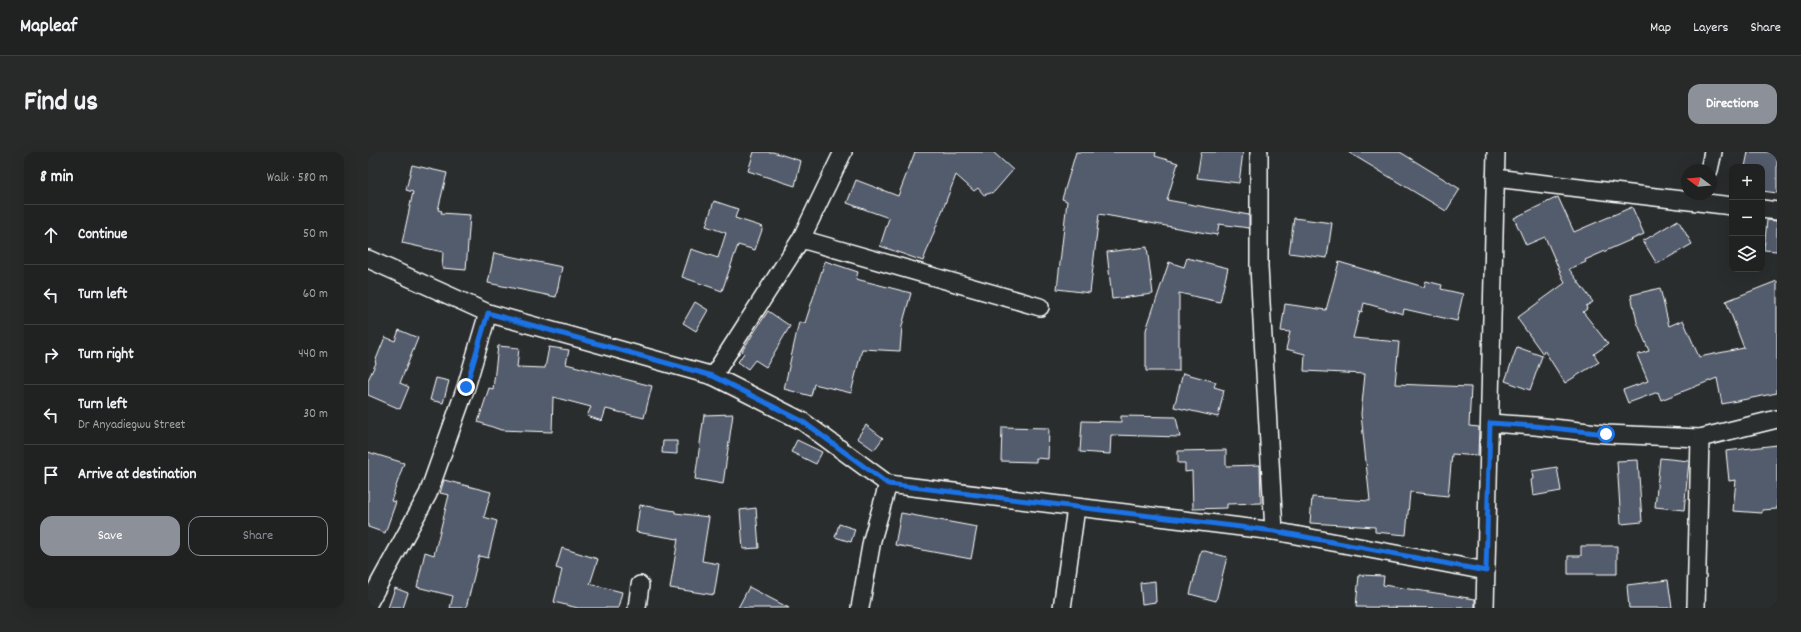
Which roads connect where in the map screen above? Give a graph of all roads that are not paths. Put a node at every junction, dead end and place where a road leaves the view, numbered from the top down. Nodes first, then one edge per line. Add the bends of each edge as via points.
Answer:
1 (843, 152) edge
2 (1259, 152) edge
3 (1496, 152) edge
4 (1714, 152) edge
5 (1710, 164) edge
6 (1495, 178) junction
7 (1681, 196) edge
8 (1709, 200) edge
9 (1729, 205) edge
10 (1765, 210) edge
11 (1777, 211) edge
12 (801, 239) junction
13 (368, 258) edge
14 (1040, 307) dead end
15 (488, 313) junction
16 (713, 376) junction
17 (1777, 419) edge
18 (1490, 423) junction
19 (1700, 438) junction
20 (888, 484) junction
21 (1076, 508) junction
22 (1274, 531) junction
23 (1486, 571) junction
24 (640, 585) dead end
25 (368, 604) edge
26 (637, 608) edge
27 (860, 608) edge
28 (1062, 608) edge
29 (1485, 608) edge
30 (1696, 608) edge

1 - 12 street
2 - 22 street via 1259,267
3 - 6 street
4 - 5 street
6 - 7 street
6 - 18 street
8 - 9 street
10 - 11 street
12 - 14 street
12 - 16 street
13 - 15 street
15 - 16 street
15 - 25 street via 466,387 428,494
16 - 20 street via 802,421
17 - 19 street
18 - 19 street via 1606,434
18 - 23 street
19 - 30 street
20 - 21 street
20 - 27 street via 872,540
21 - 22 street
21 - 28 street
22 - 23 street
23 - 29 street
24 - 26 street

